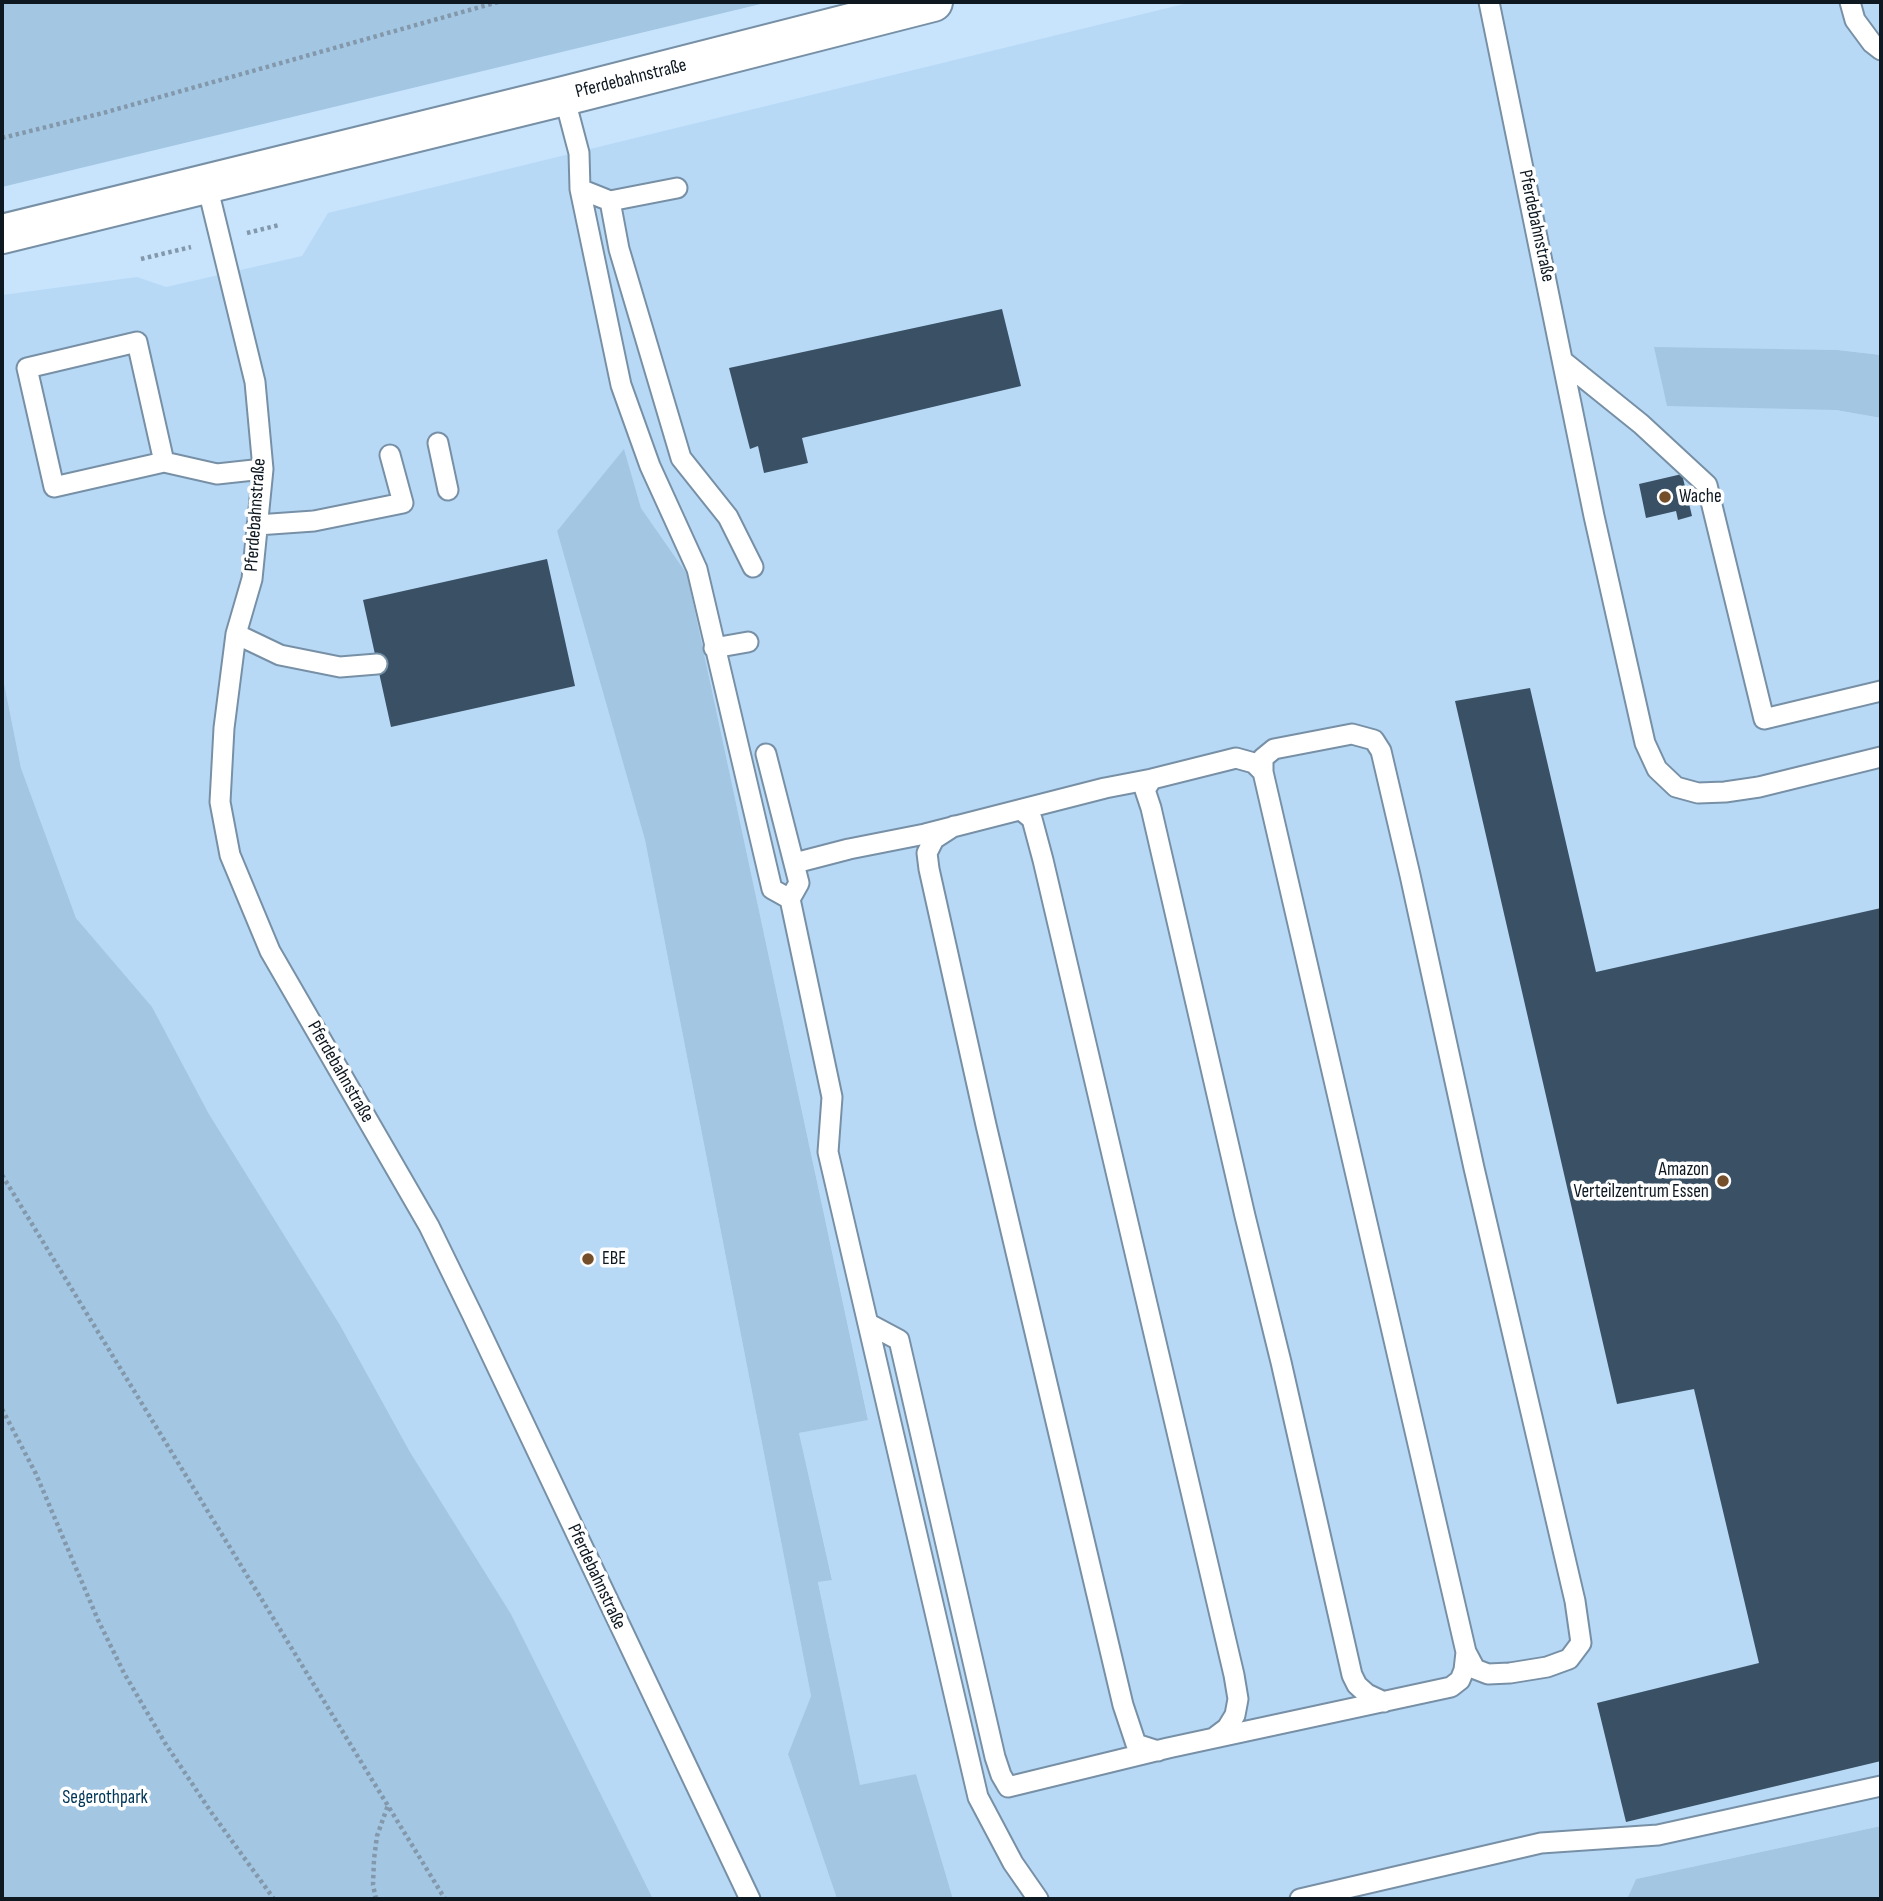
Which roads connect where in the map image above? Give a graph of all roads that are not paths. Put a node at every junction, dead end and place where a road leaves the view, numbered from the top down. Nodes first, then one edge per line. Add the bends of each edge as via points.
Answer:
1 (933, 2) edge
2 (1489, 2) edge
3 (1850, 2) edge
4 (1881, 50) edge
5 (564, 96) junction
6 (206, 185) junction
7 (677, 188) dead end
8 (580, 189) junction
9 (610, 201) junction
10 (2, 234) edge
11 (1564, 362) junction
12 (438, 443) dead end
13 (390, 455) dead end
14 (164, 462) junction
15 (263, 469) junction
16 (448, 490) dead end
17 (257, 525) junction
18 (753, 567) dead end
19 (236, 634) junction
20 (748, 642) dead end
21 (714, 648) junction
22 (377, 664) dead end
23 (1881, 691) edge
24 (766, 754) dead end
25 (1881, 757) edge
26 (1263, 772) junction
27 (1152, 779) junction
28 (1021, 810) junction
29 (954, 826) junction
30 (795, 863) junction
31 (790, 899) junction
32 (869, 1324) junction
33 (1466, 1652) junction
34 (1384, 1702) junction
35 (1211, 1740) junction
36 (1158, 1751) junction
37 (1881, 1786) edge
38 (750, 1899) edge
39 (1038, 1899) edge
40 (1300, 1899) edge

1 - 5 street, Pferdebahnstraße
2 - 11 lane, Pferdebahnstraße
3 - 4 lane via 1855,20
5 - 6 street, Pferdebahnstraße
5 - 8 lane via 579,153
6 - 10 street, Pferdebahnstraße
6 - 15 lane, Pferdebahnstraße via 256,382
7 - 9 lane
8 - 9 lane
8 - 21 lane via 621,385 650,466 697,569
9 - 18 lane via 619,248 681,458 728,517
11 - 23 lane via 1707,485 1764,719
11 - 25 lane, Pferdebahnstraße via 1645,743 1657,769 1676,787 1698,793 1725,792
12 - 16 lane
13 - 17 lane via 402,503 314,521
14 - 14 lane via 137,342 27,368 54,487
14 - 15 lane via 217,474
15 - 17 lane, Pferdebahnstraße
17 - 19 lane, Pferdebahnstraße via 252,579
19 - 22 lane via 280,655 340,667
19 - 38 lane, Pferdebahnstraße via 219,802 230,855 270,951 429,1226
20 - 21 lane
21 - 31 lane via 772,889
24 - 30 lane
26 - 27 lane via 1254,763 1236,758
26 - 33 lane
26 - 33 lane via 1263,758 1274,749 1352,734 1374,740 1381,751 1410,875 1581,1643 1569,1660 1510,1673 1475,1669
27 - 28 lane
27 - 34 lane via 1145,790 1352,1675 1367,1694
28 - 29 lane
28 - 35 lane via 1032,820 1053,900 1234,1675 1235,1715
29 - 30 lane
29 - 36 lane via 934,839 927,853 929,869 1123,1705 1136,1744
30 - 31 lane via 799,883
31 - 32 lane via 832,1097 828,1152
32 - 36 lane via 899,1340 995,1756 1008,1787
32 - 39 lane via 978,1797
33 - 34 lane via 1460,1680 1451,1687
34 - 35 lane
35 - 36 lane
37 - 40 lane via 1658,1835 1541,1843

